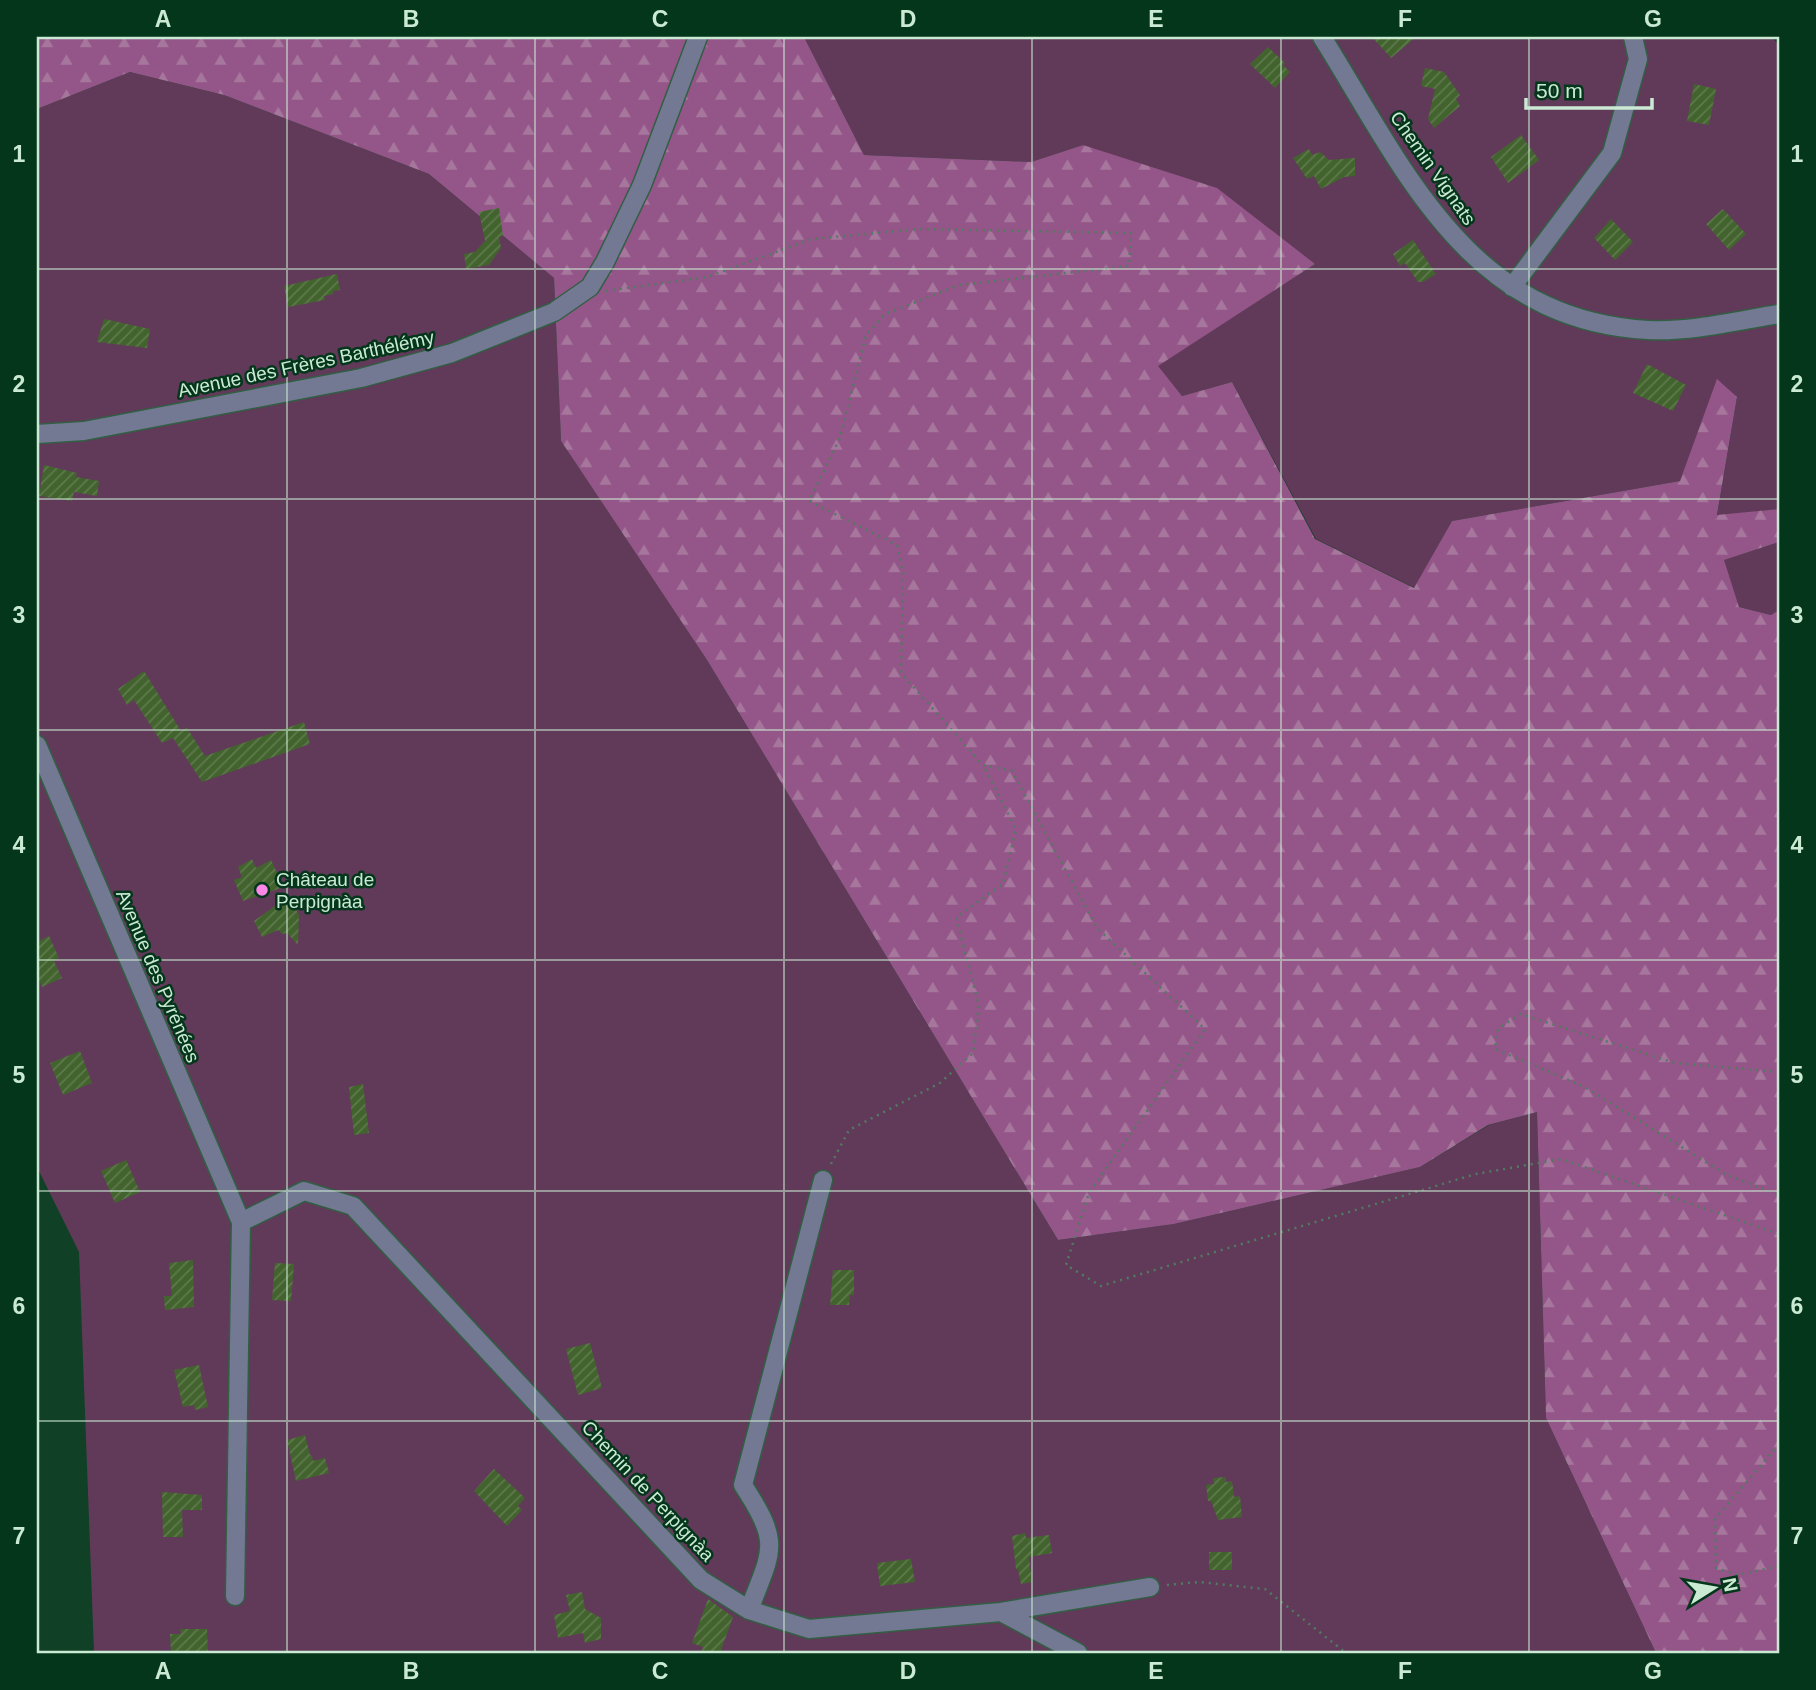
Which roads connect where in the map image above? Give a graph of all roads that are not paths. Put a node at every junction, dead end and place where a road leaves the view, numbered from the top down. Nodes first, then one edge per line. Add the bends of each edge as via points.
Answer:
1 (698, 37) edge
2 (1322, 37) edge
3 (1633, 37) edge
4 (1512, 287) junction
5 (1779, 314) edge
6 (37, 434) edge
7 (37, 745) edge
8 (823, 1180) road end
9 (241, 1223) junction
10 (1150, 1587) road end
11 (235, 1595) dead end
12 (749, 1610) junction
13 (1001, 1612) junction
14 (1078, 1653) edge

1 - 6 street, Avenue des Frères Barthélémy via 642,185 590,287 554,312 452,353 406,366 154,419
2 - 4 street, Chemin Vignats via 1446,229 1476,261
3 - 4 street via 1639,59 1612,153
4 - 5 street, Chemin Vignats via 1582,317 1649,330 1700,328
7 - 9 street, Avenue des Pyrénées
8 - 12 street via 743,1486 765,1520 771,1553
9 - 11 street
9 - 12 street, Chemin de Perpignàa via 304,1191 353,1206 701,1580
10 - 13 street, Chemin de Perpignàa
12 - 13 street, Chemin de Perpignàa via 809,1629
13 - 14 street

